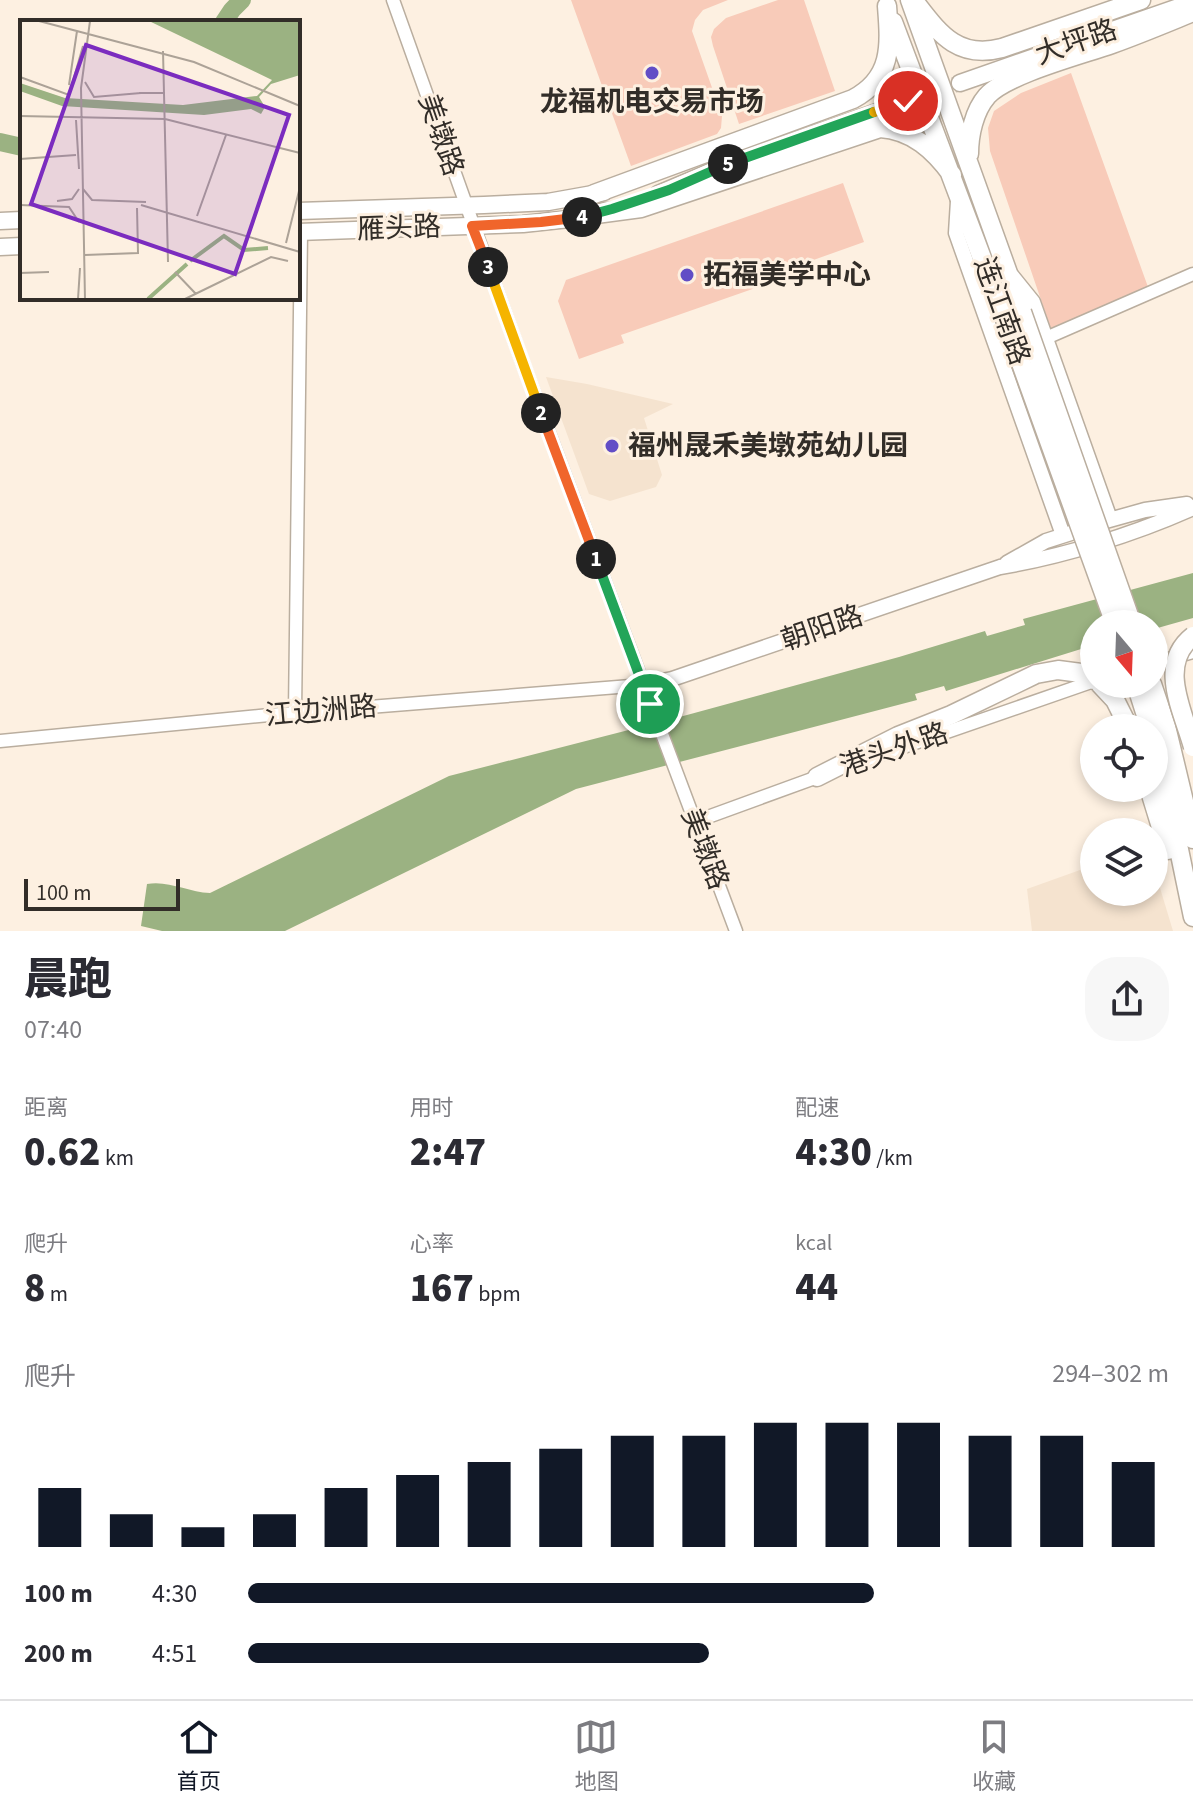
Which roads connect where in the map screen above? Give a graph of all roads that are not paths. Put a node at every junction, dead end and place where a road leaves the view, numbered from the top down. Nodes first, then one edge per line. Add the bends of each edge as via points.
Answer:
1 (393, 0) edge
2 (912, 0) edge
3 (1141, 0) edge
4 (1180, 0) edge
5 (1193, 2) edge
6 (886, 3) edge
7 (1193, 12) edge
8 (969, 165) junction
9 (952, 175) junction
10 (959, 193) junction
11 (594, 194) junction
12 (466, 206) junction
13 (300, 211) edge
14 (596, 214) junction
15 (20, 220) edge
16 (0, 221) edge
17 (472, 226) junction
18 (300, 232) edge
19 (20, 246) edge
20 (0, 247) edge
21 (1007, 270) junction
22 (1193, 274) edge
23 (299, 300) edge
24 (1014, 315) junction
25 (1046, 338) junction
26 (1096, 482) junction
27 (1050, 499) junction
28 (1193, 506) edge
29 (1110, 519) junction
30 (1063, 535) junction
31 (1000, 567) junction
32 (1110, 610) edge
33 (1127, 610) edge
34 (1193, 636) edge
35 (1193, 652) edge
36 (1168, 659) edge
37 (1080, 673) edge
38 (643, 685) junction
39 (1080, 686) edge
40 (1157, 698) edge
41 (295, 713) junction
42 (0, 741) edge
43 (1193, 747) edge
44 (817, 777) junction
45 (1153, 802) edge
46 (1168, 802) edge
47 (694, 822) junction
48 (1193, 839) edge
49 (1193, 918) edge
50 (736, 931) edge

1 - 12 street, 美墩路
2 - 3 highway via 947,40 980,51
2 - 8 highway, 连江南路
4 - 5 main road, 大坪路 via 959,80
6 - 9 highway, 连江南路
6 - 11 highway via 885,65 872,87 860,95
7 - 8 highway via 996,88 975,118
8 - 21 highway, 连江南路
9 - 10 highway, 连江南路
9 - 14 highway via 924,144 906,133 880,128 641,208
10 - 24 highway, 连江南路
10 - 27 main road via 956,233
11 - 12 main road, 雁头路
11 - 14 main road via 720,162 907,98
12 - 13 main road, 雁头路
12 - 17 street, 美墩路
14 - 17 main road, 雁头路
15 - 16 main road
17 - 18 main road, 雁头路
17 - 38 street, 美墩路
19 - 20 main road
21 - 24 highway, 连江南路
21 - 25 main road via 1033,302
22 - 25 street
23 - 41 street
24 - 32 highway, 连江南路, bridge
24 - 33 highway, 连江南路, bridge
25 - 26 main road
26 - 27 main road via 1093,491 1059,504
26 - 29 main road
27 - 30 main road
28 - 29 main road, 朝阳路
28 - 31 main road, 朝阳路 via 1132,532
29 - 30 main road, 朝阳路
30 - 31 main road, 朝阳路
31 - 38 main road, 朝阳路
34 - 43 highway, bridge via 1176,658 1174,679
35 - 36 street
37 - 44 highway via 1036,674
38 - 41 street, 江边洲路
38 - 47 street, 美墩路
39 - 44 street, 港头外路
40 - 48 highway
41 - 42 street, 江边洲路
44 - 47 street, 港头外路
45 - 49 highway
46 - 49 highway
47 - 50 street, 美墩路

